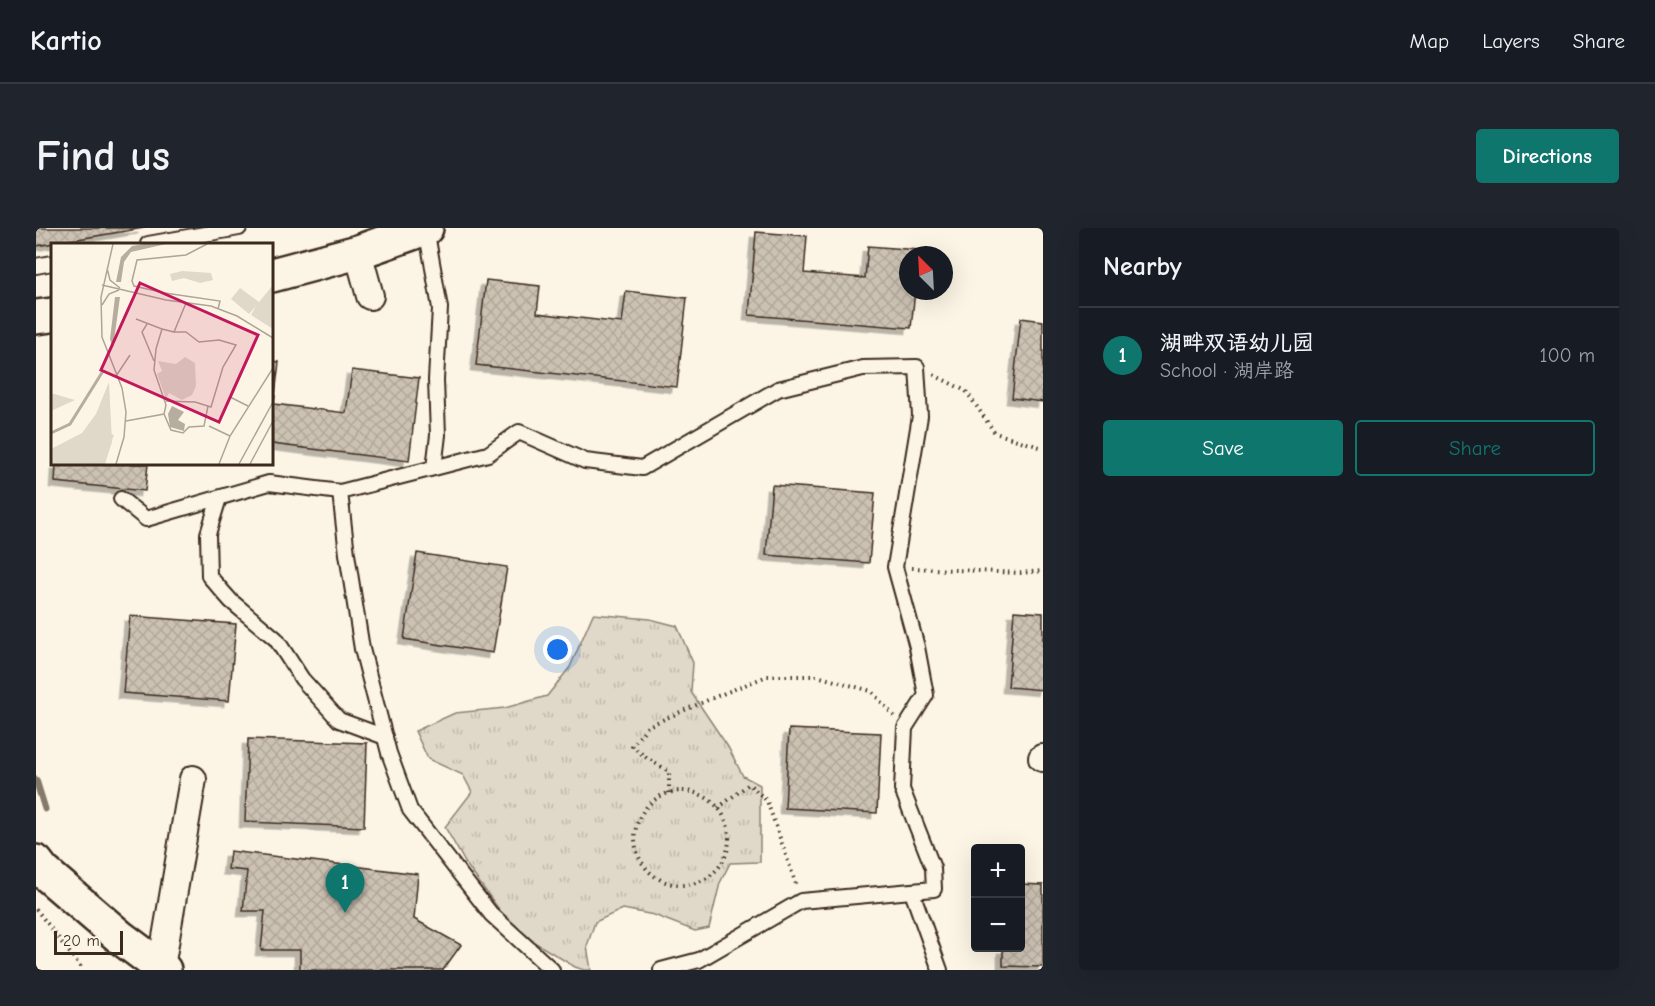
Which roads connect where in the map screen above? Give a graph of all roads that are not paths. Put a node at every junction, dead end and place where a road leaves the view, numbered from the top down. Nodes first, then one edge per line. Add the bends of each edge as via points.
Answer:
1 (239, 228) edge
2 (426, 228) edge
3 (154, 243) edge
4 (358, 252) junction
5 (51, 263) edge
6 (36, 266) edge
7 (273, 275) edge
8 (370, 296) dead end
9 (51, 315) edge
10 (36, 317) edge
11 (434, 468) junction
12 (340, 492) junction
13 (219, 498) junction
14 (121, 499) dead end
15 (385, 737) junction
16 (193, 778) dead end
17 (36, 862) edge
18 (912, 892) junction
19 (163, 969) edge
20 (552, 970) edge
21 (661, 970) edge
22 (940, 970) edge

1 - 3 lane
2 - 4 street
2 - 11 lane via 440,308
4 - 7 street
4 - 8 street
5 - 6 lane
9 - 10 street
11 - 12 lane
11 - 18 lane via 488,454 519,432 585,461 642,468 778,389 862,368 917,367 920,416 895,567 926,695 905,728 902,789 933,868 934,889
12 - 13 lane via 269,483
12 - 15 lane via 363,649
13 - 14 lane via 146,519
13 - 15 lane via 208,534 209,576 231,601 276,639 302,679 339,720
15 - 20 lane via 410,810 491,914
16 - 19 street
17 - 19 street via 120,937
18 - 21 lane via 801,901 699,960
18 - 22 lane

